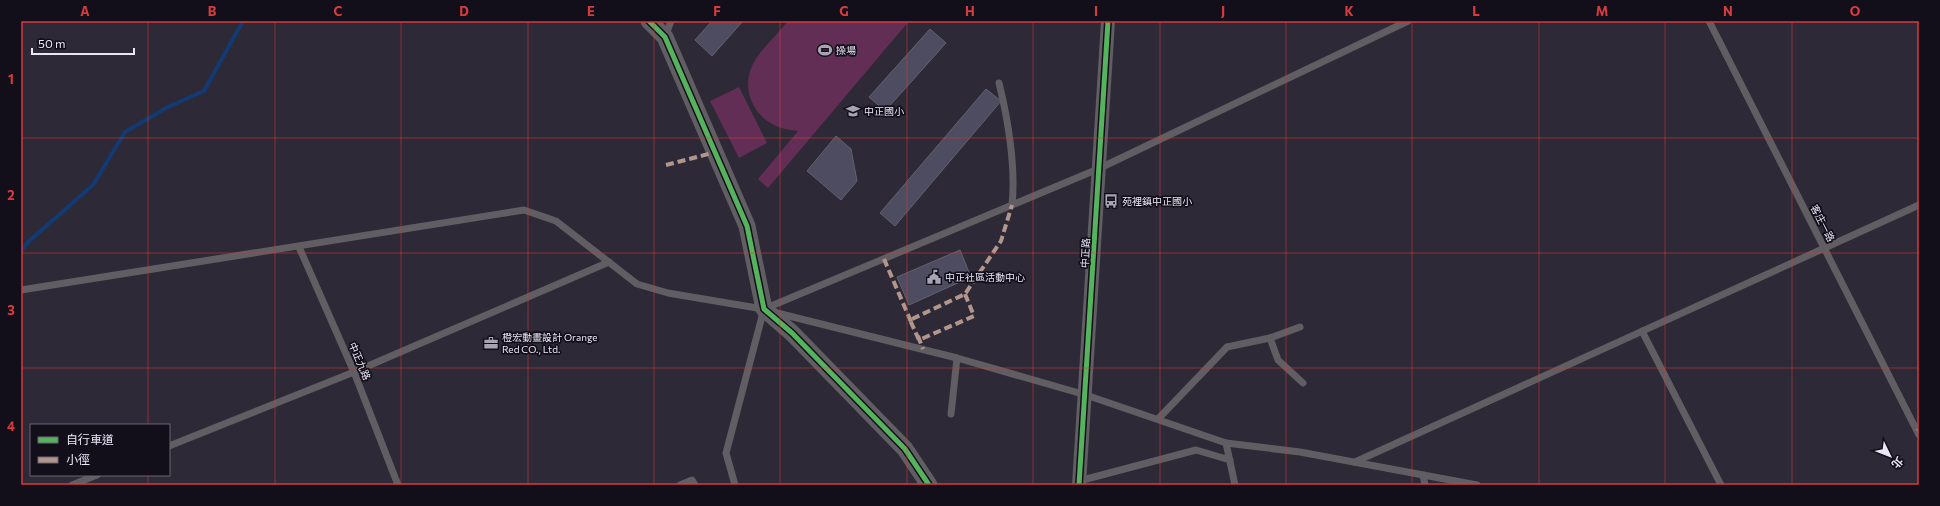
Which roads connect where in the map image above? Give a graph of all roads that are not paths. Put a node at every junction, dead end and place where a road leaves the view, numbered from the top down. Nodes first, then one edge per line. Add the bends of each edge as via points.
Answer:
1 (649, 21) edge
2 (672, 21) edge
3 (1108, 21) edge
4 (1408, 21) edge
5 (1709, 21) edge
6 (665, 37) junction
7 (999, 83) dead end
8 (1098, 169) junction
9 (1012, 205) junction
10 (1919, 205) edge
11 (299, 246) junction
12 (1825, 248) junction
13 (608, 262) junction
14 (21, 290) edge
15 (764, 309) junction
16 (1300, 327) dead end
17 (1642, 331) junction
18 (1270, 338) junction
19 (957, 358) junction
20 (354, 372) junction
21 (1303, 383) dead end
22 (1086, 395) junction
23 (951, 414) dead end
24 (1158, 419) junction
25 (1919, 435) edge
26 (1226, 443) junction
27 (170, 446) edge
28 (1230, 460) junction
29 (1355, 462) junction
30 (1423, 475) junction
31 (94, 476) edge
32 (1079, 483) edge
33 (72, 485) edge
34 (398, 485) edge
35 (680, 485) edge
36 (695, 485) edge
37 (735, 485) edge
38 (929, 485) edge
39 (1235, 485) edge
40 (1425, 485) edge
41 (1477, 485) edge
42 (1721, 485) edge

1 - 6 street
2 - 6 lane
3 - 8 street, 中正路
4 - 8 lane
5 - 12 lane, 客庄一路
6 - 15 street via 747,226
7 - 9 lane via 1006,112 1014,190
8 - 9 lane
8 - 22 street, 中正路
9 - 15 lane
10 - 12 lane
11 - 13 lane via 524,210 556,221
11 - 14 lane
11 - 20 lane, 中正九路
12 - 17 lane
12 - 25 lane, 客庄一路
13 - 15 lane via 637,284 668,293
13 - 20 lane
15 - 19 lane
15 - 37 lane via 726,453
15 - 38 street via 792,333 905,449
16 - 18 lane
17 - 29 lane
17 - 42 lane
18 - 21 lane via 1278,360
18 - 24 lane via 1227,347
19 - 22 lane
19 - 23 lane
20 - 27 lane
20 - 34 lane, 中正九路
22 - 24 lane
22 - 32 street, 中正路
24 - 26 lane
26 - 28 lane
26 - 29 lane
28 - 32 lane via 1196,450
28 - 39 lane
29 - 30 lane
30 - 40 lane
30 - 41 lane
31 - 33 lane
35 - 36 lane via 692,480

